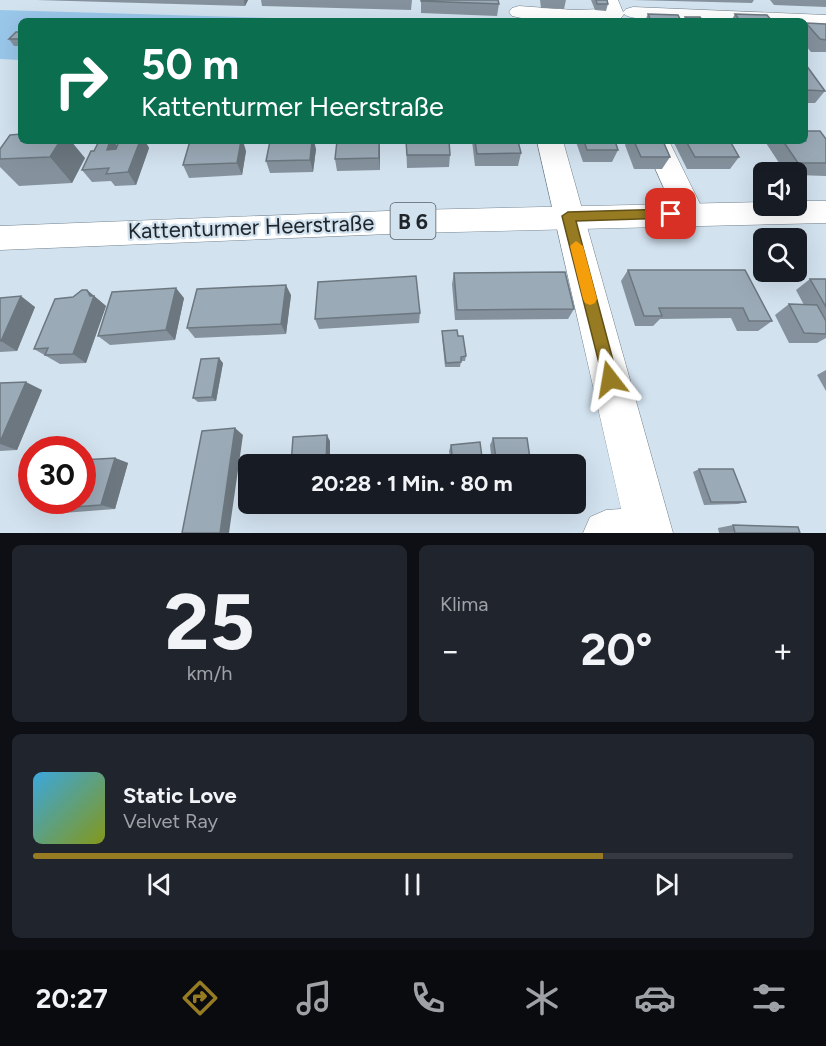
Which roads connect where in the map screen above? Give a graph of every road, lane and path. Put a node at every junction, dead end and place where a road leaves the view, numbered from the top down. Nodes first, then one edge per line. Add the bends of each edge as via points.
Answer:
1 (609, 0) edge
2 (519, 11) edge
3 (633, 13) dead end
4 (705, 18) edge
5 (808, 21) edge
6 (826, 21) edge
7 (551, 144) edge
8 (658, 144) edge
9 (826, 212) edge
10 (690, 214) junction
11 (568, 216) junction
12 (0, 238) edge
13 (635, 532) edge

1 - 2 main road via 614,14 574,16
3 - 4 main road
5 - 6 main road
7 - 11 main road
8 - 10 main road
9 - 10 main road, Kattenturmer Heerstraße / B 6
10 - 11 main road, Kattenturmer Heerstraße / B 6
11 - 12 main road, Kattenturmer Heerstraße / B 6
11 - 13 main road

